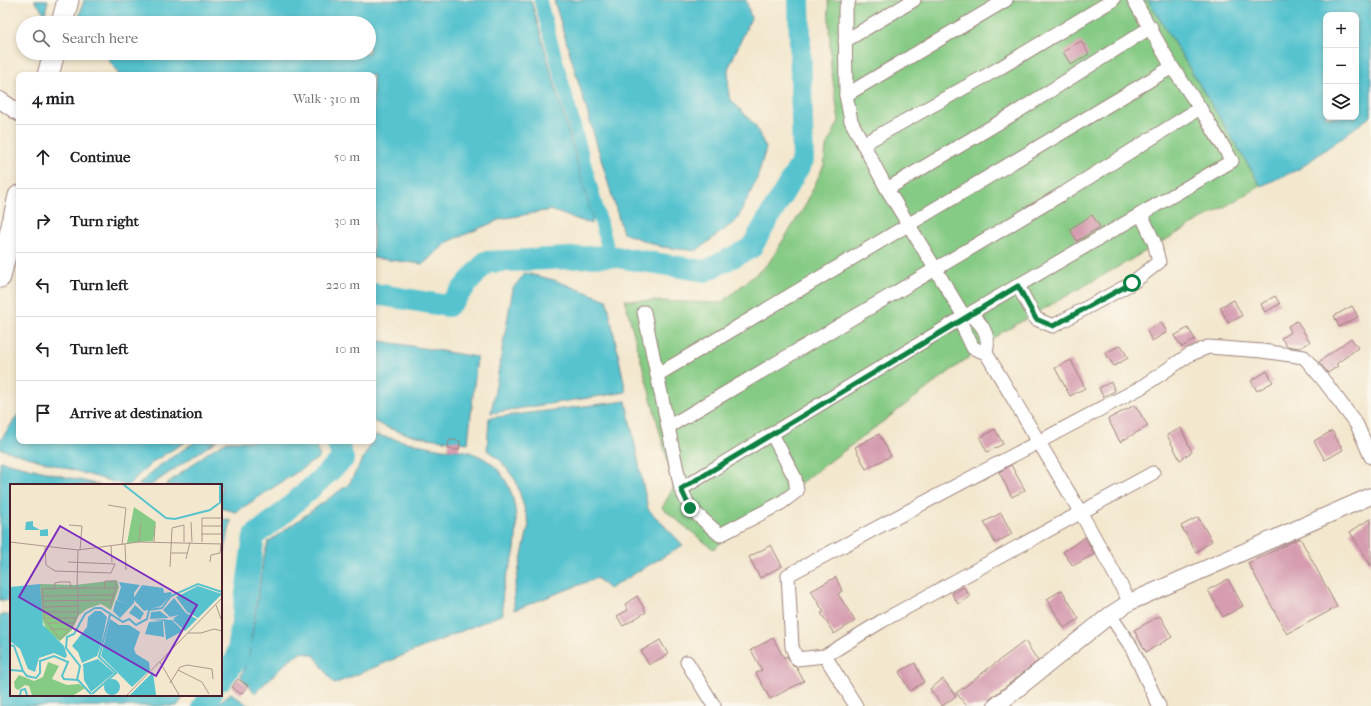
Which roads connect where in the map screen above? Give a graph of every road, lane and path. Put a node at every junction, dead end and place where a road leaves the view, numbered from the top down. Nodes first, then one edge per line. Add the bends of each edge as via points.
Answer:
1 (68, 0) edge
2 (849, 0) edge
3 (914, 0) edge
4 (1006, 0) edge
5 (1113, 0) edge
6 (1134, 0) edge
7 (64, 16) edge
8 (1150, 27) junction
9 (845, 41) junction
10 (52, 60) edge
11 (1172, 67) junction
12 (49, 72) edge
13 (846, 95) junction
14 (0, 100) edge
15 (1200, 108) junction
16 (16, 111) edge
17 (863, 144) junction
18 (887, 189) junction
19 (16, 209) edge
20 (1141, 214) junction
21 (910, 225) junction
22 (936, 269) junction
23 (0, 277) edge
24 (1018, 286) junction
25 (644, 312) dead end
26 (964, 316) junction
27 (657, 375) junction
28 (668, 427) junction
29 (772, 434) junction
30 (1039, 441) junction
31 (1371, 457) edge
32 (1153, 473) dead end
33 (681, 489) junction
34 (1371, 496) edge
35 (1081, 513) junction
36 (1130, 602) junction
37 (1110, 615) junction
38 (825, 656) junction
39 (687, 662) dead end
40 (714, 706) edge
41 (856, 706) edge
42 (996, 706) edge
43 (1159, 706) edge

1 - 7 main road
2 - 9 street via 845,10
3 - 9 street
4 - 13 street
5 - 17 street via 998,69
6 - 8 street
8 - 11 street
8 - 18 street via 1020,110
9 - 13 street
10 - 12 main road
11 - 15 street
11 - 21 street
13 - 17 street via 851,120
14 - 16 street
15 - 20 street via 1232,162
15 - 22 street
17 - 18 street
18 - 21 street
19 - 23 main road
20 - 24 street
20 - 24 street via 1154,242 1159,262 1132,283 1053,326 1036,319
21 - 22 street
21 - 27 street
22 - 26 street
22 - 28 street
24 - 26 street
25 - 27 street
26 - 29 street
26 - 30 street via 962,328 973,348 986,353
27 - 28 street
28 - 33 street
29 - 33 street
29 - 33 street via 796,478 797,491 781,503 720,535 690,508
30 - 31 street via 1140,388 1189,355 1208,347 1304,357 1357,425
30 - 35 street
30 - 38 street via 788,576 792,647 797,659
32 - 35 street
34 - 36 street
35 - 36 street
35 - 38 street via 882,621
36 - 37 street
37 - 42 street
37 - 43 street via 1132,648
38 - 41 street
39 - 40 street

